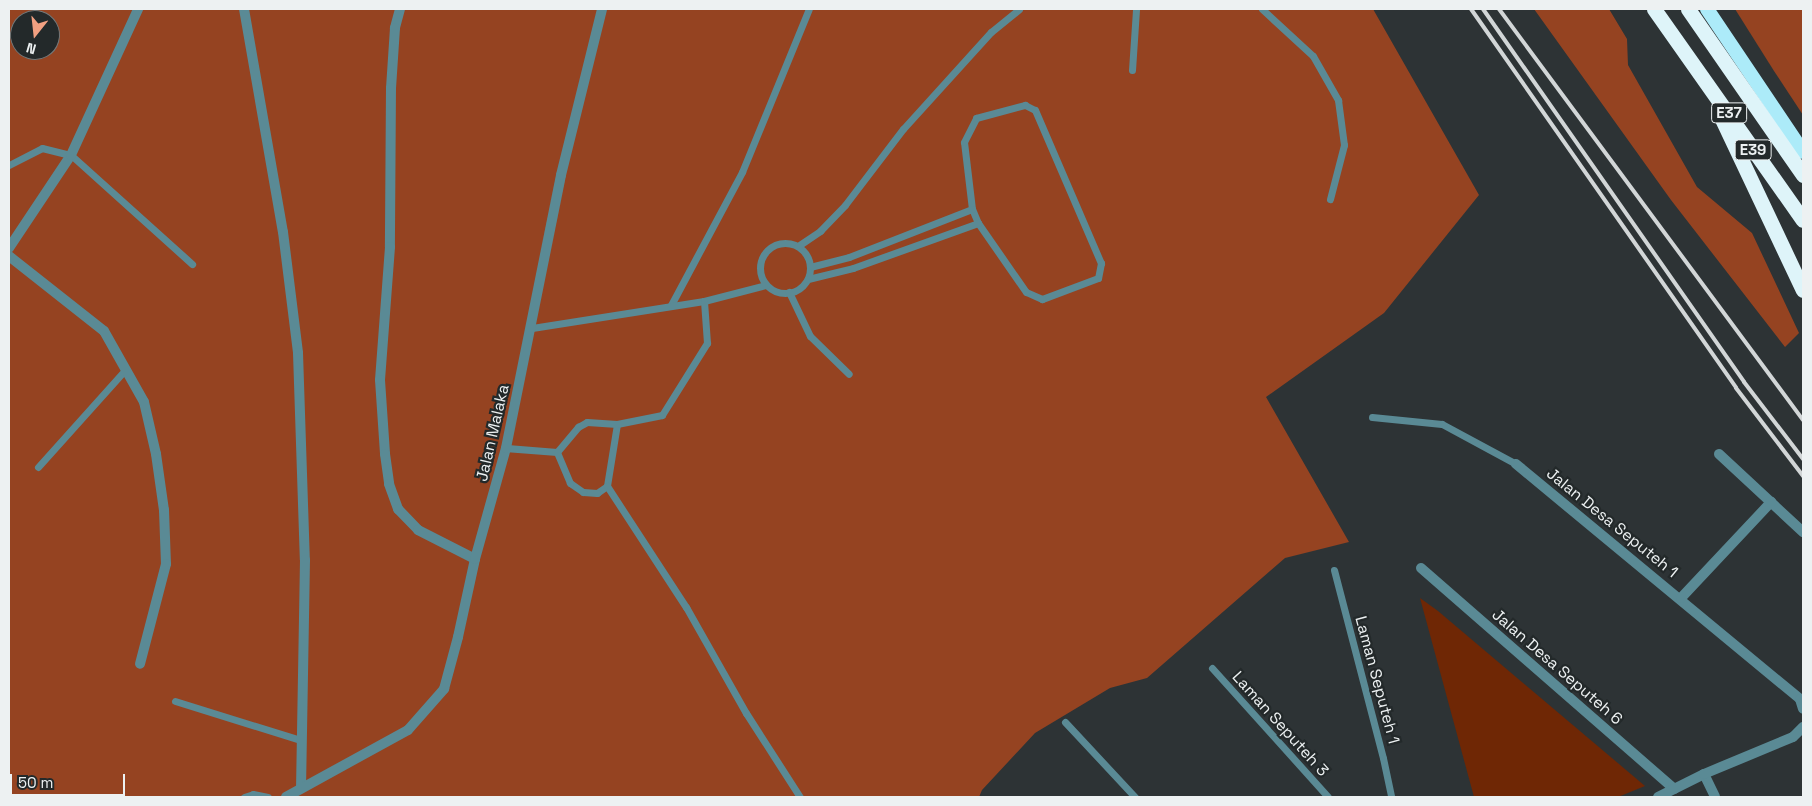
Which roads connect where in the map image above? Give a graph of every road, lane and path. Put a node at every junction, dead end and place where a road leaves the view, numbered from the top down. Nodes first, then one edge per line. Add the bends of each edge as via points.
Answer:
1 (138, 9) edge
2 (244, 9) edge
3 (400, 9) edge
4 (602, 9) edge
5 (809, 9) edge
6 (1019, 9) edge
7 (1136, 9) edge
8 (1262, 9) edge
9 (1655, 9) edge
10 (1688, 9) edge
11 (1707, 9) edge
12 (1132, 70) dead end
13 (1703, 79) junction
14 (1803, 152) edge
15 (71, 155) junction
16 (9, 165) edge
17 (1803, 175) edge
18 (1330, 199) dead end
19 (972, 209) junction
20 (1803, 217) edge
21 (978, 223) junction
22 (798, 246) junction
23 (9, 248) edge
24 (9, 256) edge
25 (192, 264) dead end
26 (810, 267) junction
27 (808, 279) junction
28 (766, 285) junction
29 (1803, 290) edge
30 (789, 292) junction
31 (704, 301) junction
32 (671, 305) junction
33 (532, 328) junction
34 (126, 369) junction
35 (849, 374) dead end
36 (1372, 417) dead end
37 (617, 424) junction
38 (506, 448) junction
39 (557, 452) junction
40 (1719, 454) dead end
41 (1516, 464) joint
42 (38, 467) dead end
43 (607, 486) junction
44 (1771, 502) junction
45 (1803, 532) edge
46 (475, 559) junction
47 (1420, 568) dead end
48 (1334, 570) dead end
49 (1681, 598) junction
50 (140, 664) dead end
51 (1212, 668) dead end
52 (175, 702) dead end
53 (1803, 709) edge
54 (1065, 722) dead end
55 (1803, 728) edge
56 (300, 740) junction
57 (1704, 774) junction
58 (1674, 789) junction
59 (302, 793) edge
60 (244, 797) edge
61 (268, 797) edge
62 (286, 797) edge
63 (800, 797) edge
64 (1135, 797) edge
65 (1328, 797) edge
66 (1391, 797) edge
67 (1658, 797) edge
68 (1716, 797) edge

1 - 15 street
2 - 56 street via 283,232 298,353 305,560
3 - 46 street via 391,88 390,247 380,380 389,484 398,509 418,530
4 - 33 street, Jalan Malaka via 561,175
5 - 32 lane via 742,172
6 - 22 lane via 991,32 903,129 820,231
7 - 12 lane
8 - 18 lane via 1312,56 1338,100 1344,145
9 - 13 highway, E39
9 - 20 highway, E37
10 - 17 highway, E39
11 - 14 highway, E37
13 - 20 highway, E39
13 - 29 highway
15 - 16 lane via 42,148
15 - 23 street
15 - 25 lane
19 - 21 lane
19 - 21 lane via 964,142 976,118 1025,105 1035,110 1101,264 1098,278 1042,299 1026,292
19 - 26 lane via 849,258
21 - 27 lane via 853,268
22 - 26 lane via 807,255
22 - 28 lane via 787,242 775,244 765,251 760,262 760,274
24 - 34 street via 104,331
26 - 27 lane
27 - 30 lane via 800,288
28 - 30 lane via 777,291
28 - 31 lane
30 - 35 lane via 810,336
31 - 32 lane
31 - 37 lane via 707,343 662,416
32 - 33 lane
33 - 38 street, Jalan Malaka
34 - 42 lane
34 - 50 street via 144,402 164,510 166,564
36 - 41 lane, Jalan Desa Seputeh 1 via 1442,424
37 - 39 lane via 587,422 578,427
37 - 43 lane
38 - 39 lane
38 - 46 street, Jalan Malaka
39 - 43 lane via 570,482 583,492 596,493
40 - 44 street
41 - 49 street, Jalan Desa Seputeh 1
43 - 63 lane via 686,607 746,713
44 - 45 street
44 - 49 street
46 - 59 street, Jalan Malaka via 444,690 408,730
47 - 58 street, Jalan Desa Seputeh 6
48 - 66 lane, Laman Seputeh 1
49 - 53 street, Jalan Desa Seputeh 1 via 1800,699
51 - 65 lane, Laman Seputeh 3
52 - 56 lane
54 - 64 lane
55 - 57 street via 1793,737
56 - 59 street
57 - 58 street
57 - 68 street
58 - 67 street
59 - 62 street, Jalan Malaka
60 - 61 lane via 252,794

